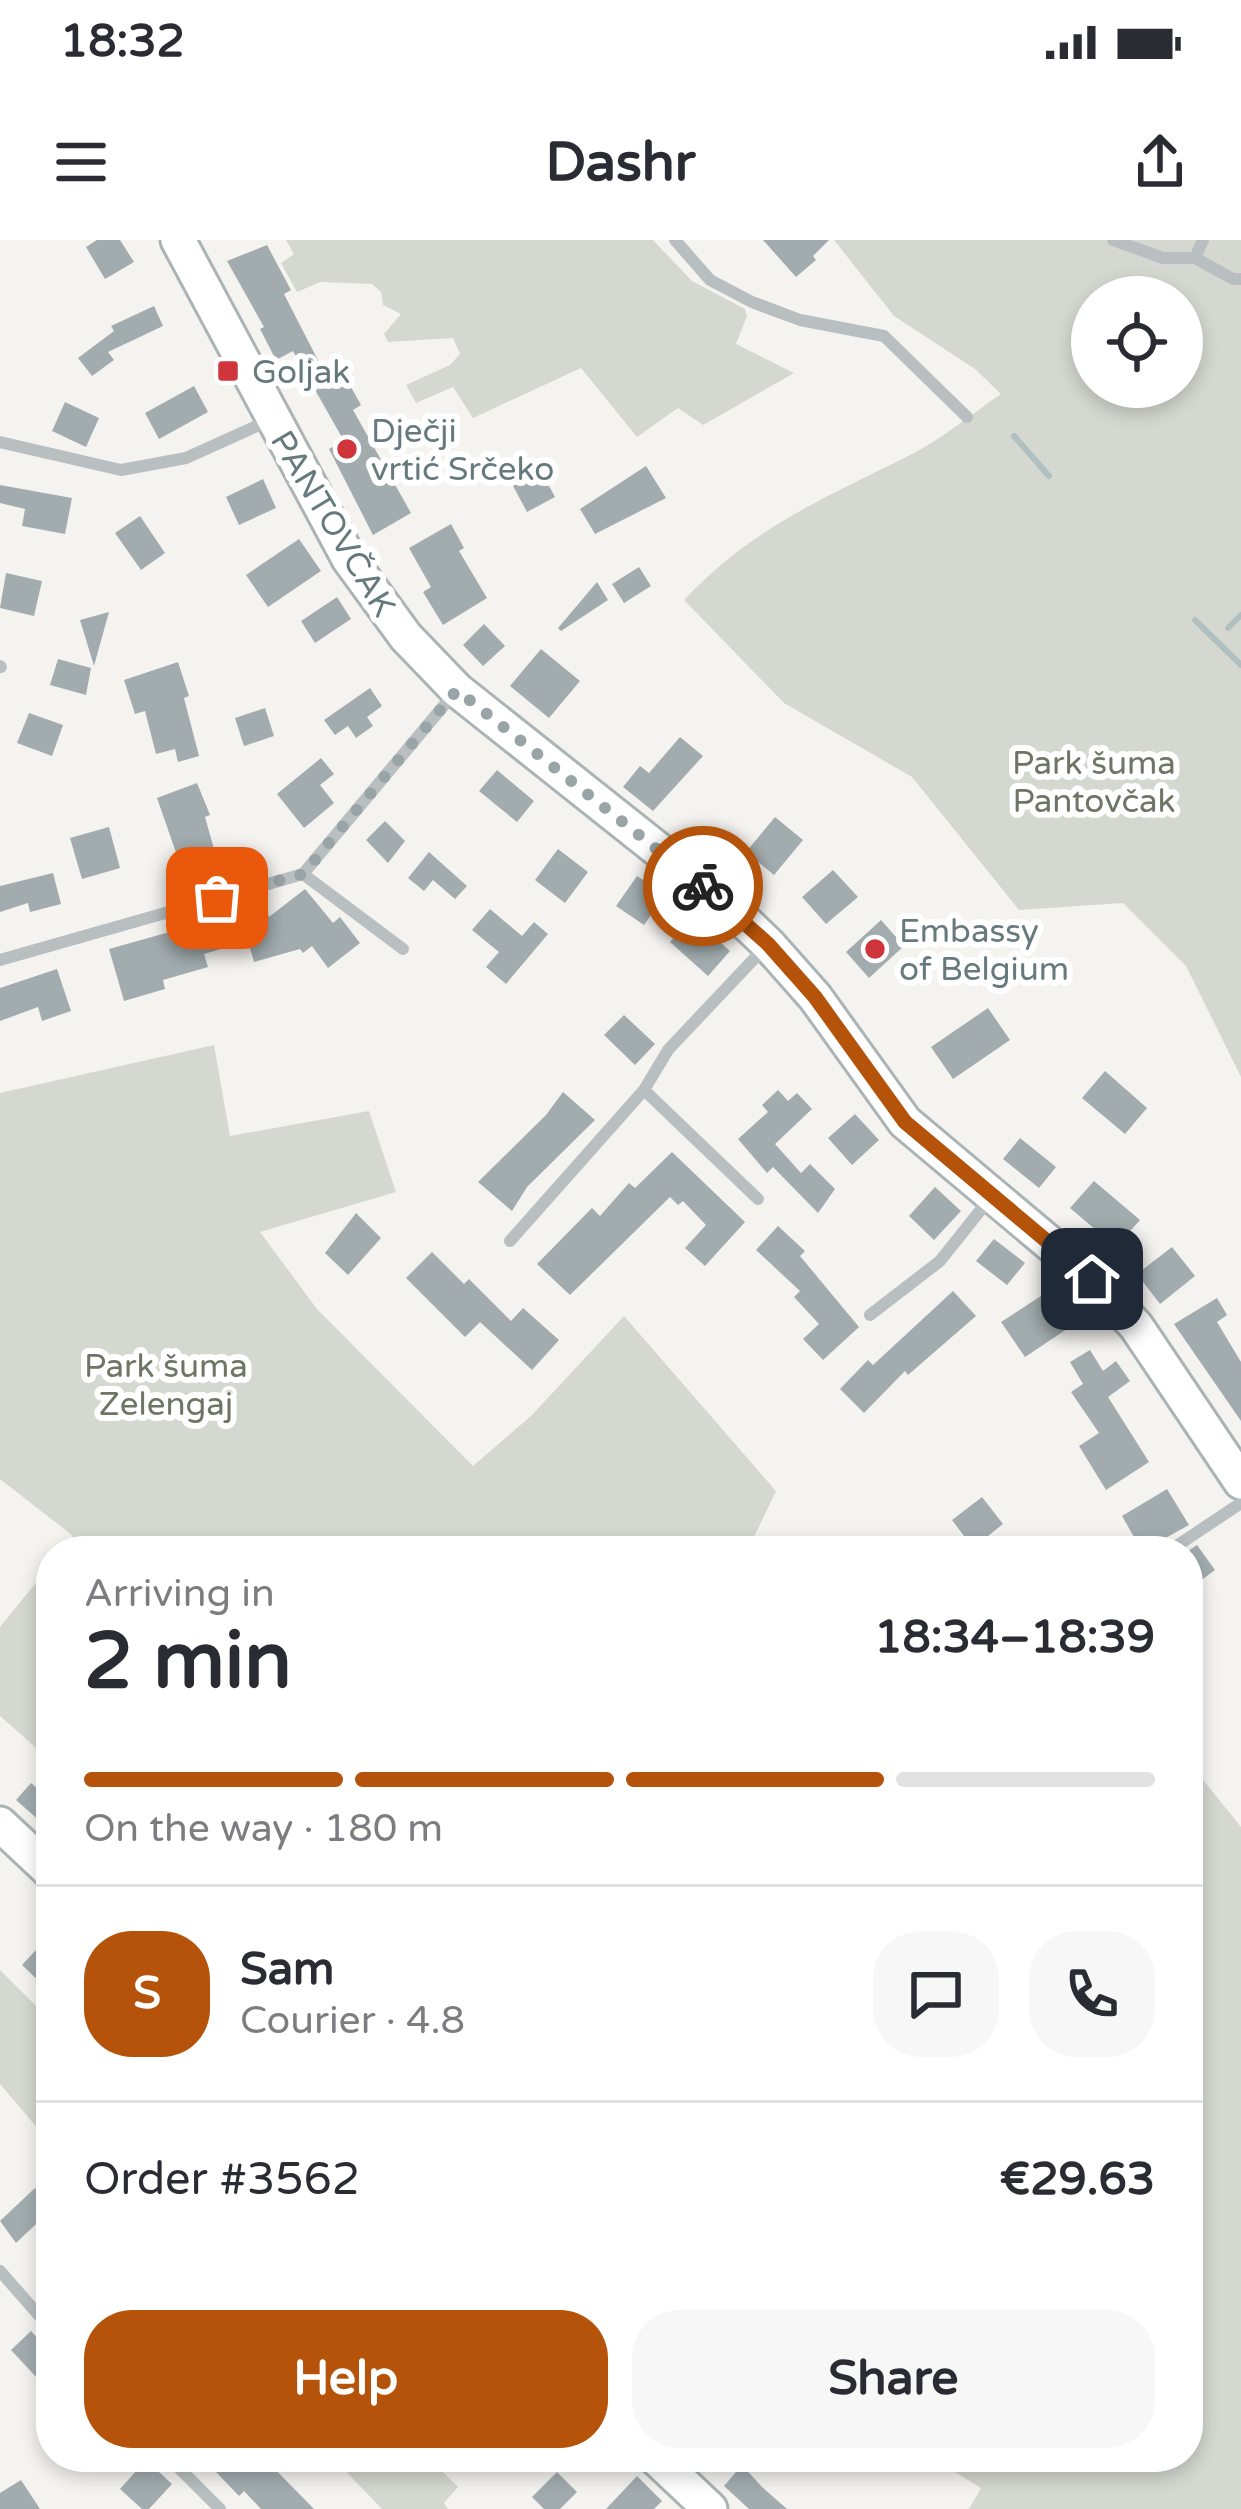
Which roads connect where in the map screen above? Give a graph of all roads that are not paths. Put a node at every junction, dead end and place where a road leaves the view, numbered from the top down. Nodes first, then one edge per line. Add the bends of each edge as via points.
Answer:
1 (178, 240) edge
2 (675, 240) edge
3 (1113, 240) edge
4 (1203, 240) edge
5 (1195, 258) junction
6 (1241, 279) edge
7 (967, 417) dead end
8 (272, 419) junction
9 (0, 442) edge
10 (457, 690) junction
11 (303, 874) junction
12 (768, 944) junction
13 (403, 949) dead end
14 (0, 960) edge
15 (644, 1090) junction
16 (991, 1196) junction
17 (758, 1199) dead end
18 (510, 1241) dead end
19 (870, 1315) dead end
20 (1241, 1482) edge
21 (1241, 1503) edge
22 (1191, 1536) edge
23 (0, 1824) edge
24 (36, 1858) edge
25 (0, 2271) edge
26 (36, 2312) edge
27 (183, 2472) edge
28 (671, 2472) edge
29 (220, 2509) edge
30 (710, 2509) edge

1 - 8 main road, PANTOVČAK
2 - 7 street via 710,280 752,302 884,336
3 - 5 street via 1163,258
4 - 5 street
5 - 6 street
8 - 9 street via 186,458 121,470
8 - 10 main road, PANTOVČAK via 349,559
10 - 11 street
10 - 12 main road, PANTOVČAK
11 - 13 street
11 - 14 street
12 - 15 street via 668,1050
12 - 16 main road, PANTOVČAK via 905,1122
15 - 17 street
15 - 18 street
16 - 19 street via 940,1261
16 - 20 main road, PANTOVČAK via 1136,1326
21 - 22 street
23 - 24 main road
25 - 26 street
27 - 29 street
28 - 30 main road

